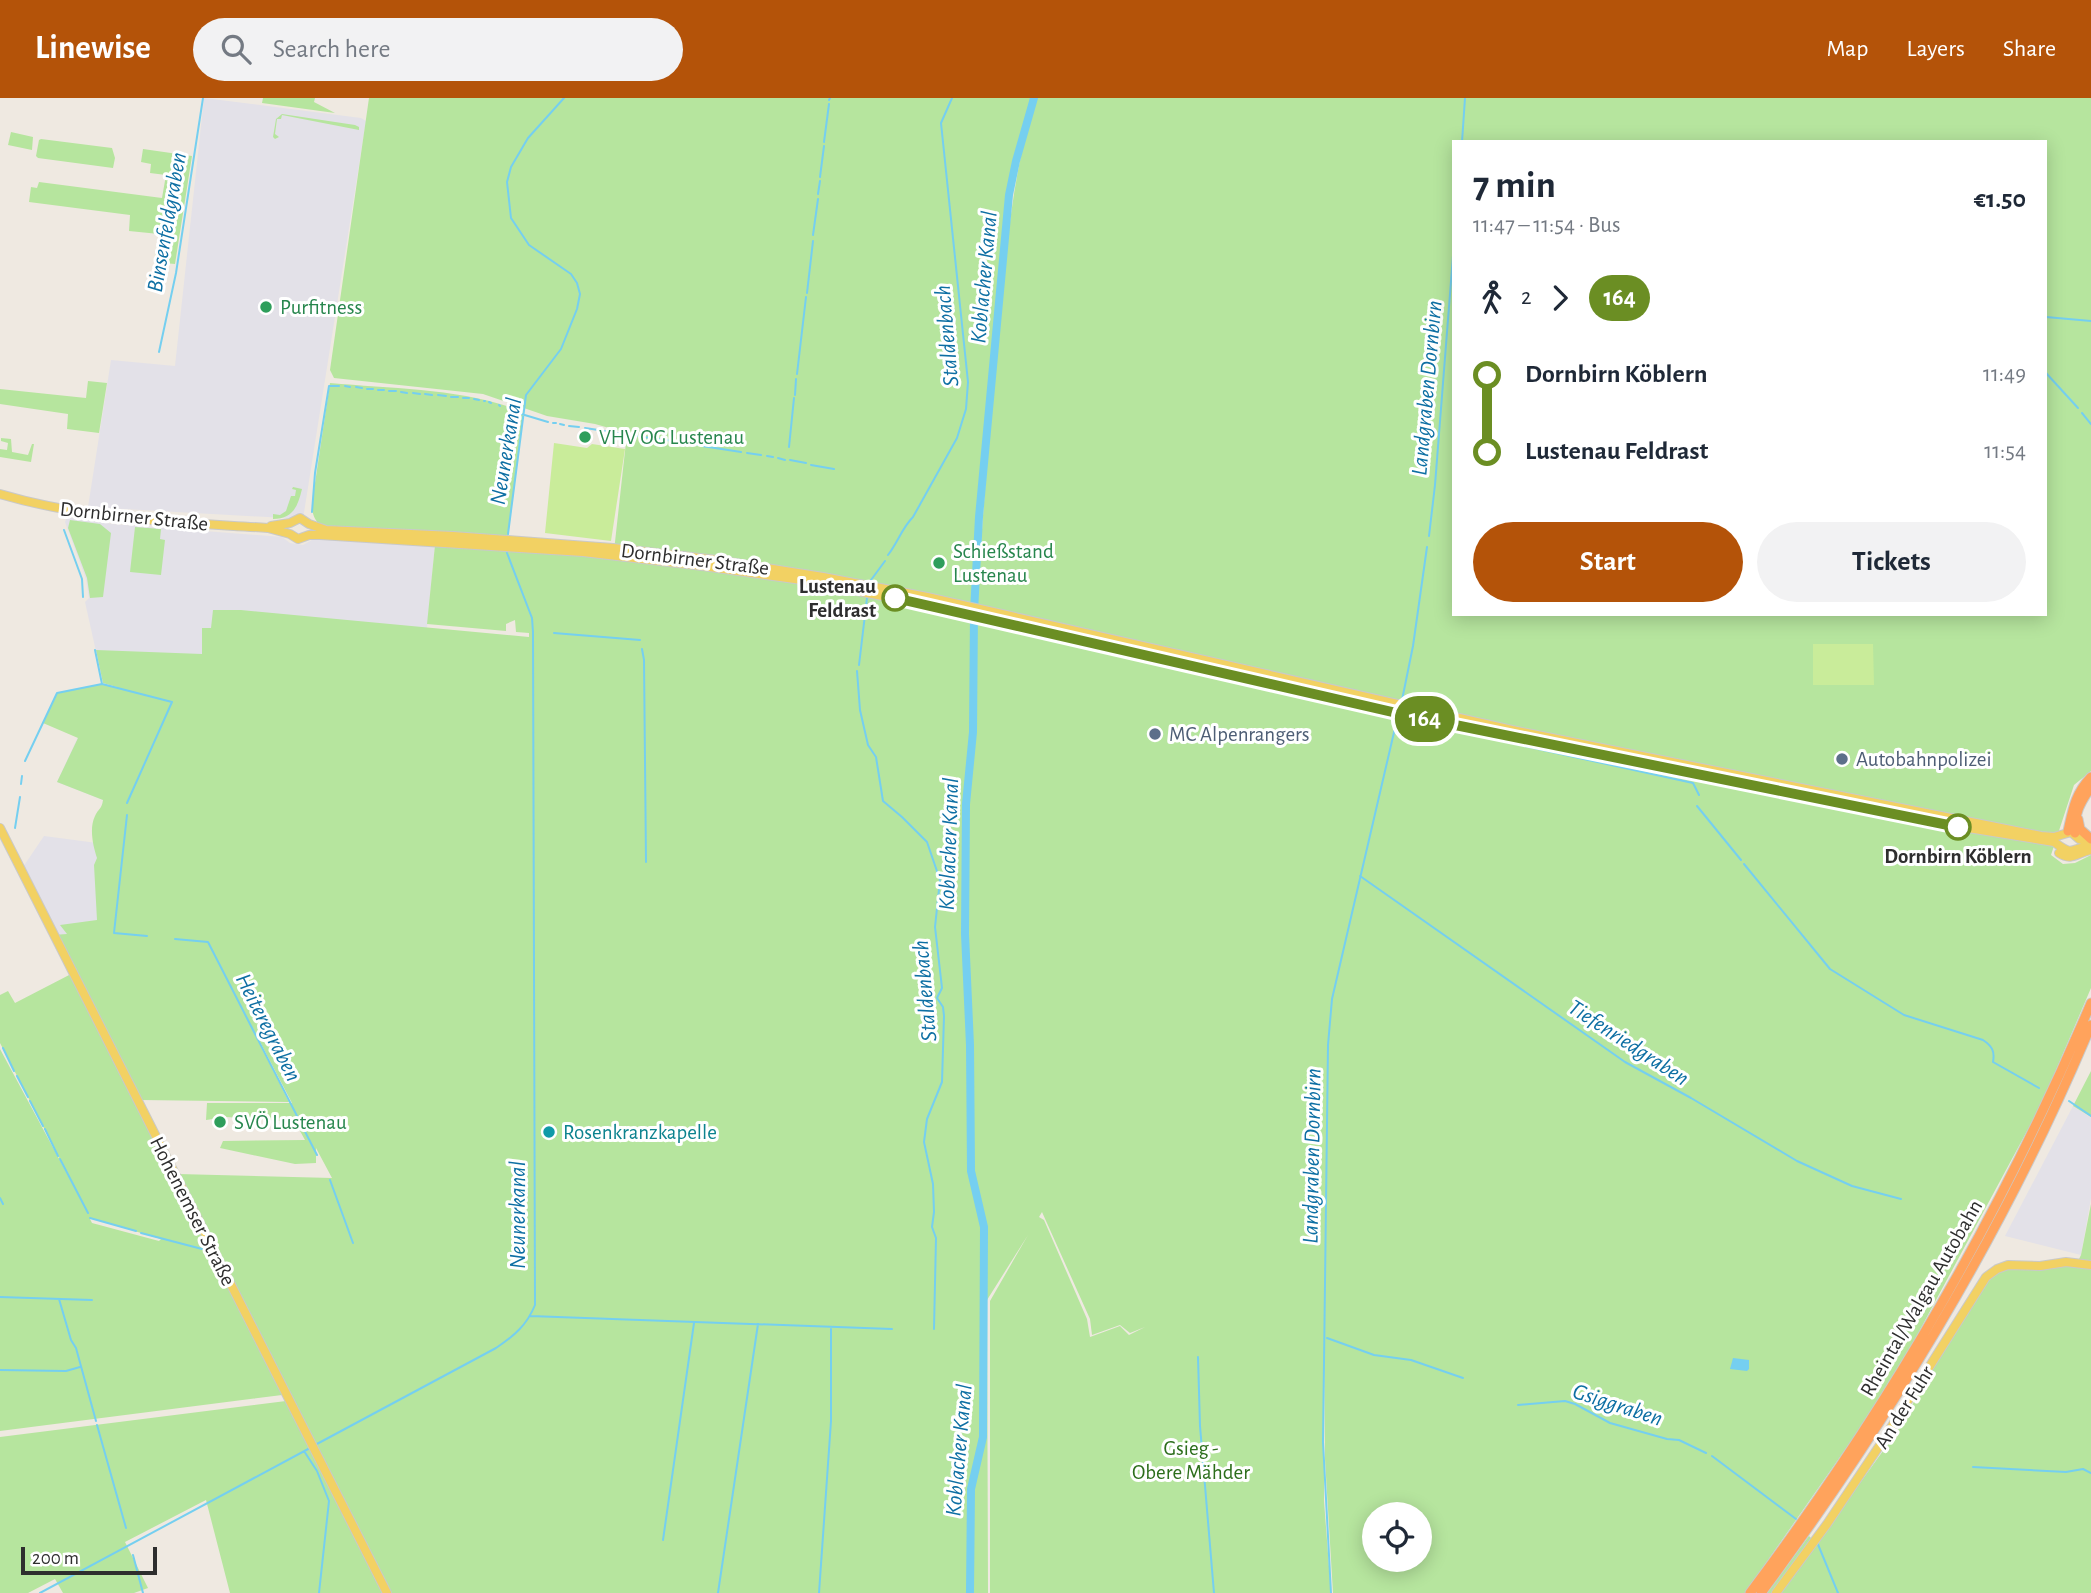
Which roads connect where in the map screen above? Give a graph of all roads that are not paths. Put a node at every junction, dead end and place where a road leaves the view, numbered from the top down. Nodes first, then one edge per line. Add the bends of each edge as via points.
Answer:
1 (1, 494) edge
2 (290, 523) junction
3 (309, 524) junction
4 (268, 528) junction
5 (290, 534) junction
6 (309, 535) junction
7 (962, 609) junction
8 (2091, 777) edge
9 (2091, 786) edge
10 (2074, 810) junction
11 (0, 828) edge
12 (2035, 837) junction
13 (2072, 837) junction
14 (2091, 844) edge
15 (2060, 847) junction
16 (2091, 1003) edge
17 (2091, 1025) edge
18 (2089, 1033) edge
19 (1985, 1235) junction
20 (2091, 1265) edge
21 (1831, 1488) junction
22 (387, 1593) edge
23 (1750, 1593) edge
24 (1761, 1593) edge
25 (1776, 1593) edge

1 - 4 main road, Dornbirner Straße via 96,516
2 - 3 main road, Dornbirner Straße via 300,518
2 - 4 main road, Dornbirner Straße
2 - 5 main road
3 - 6 main road
3 - 7 main road, Dornbirner Straße via 327,530 564,544 717,560 822,577
4 - 5 main road, Dornbirner Straße
5 - 6 main road, Dornbirner Straße via 301,540
6 - 7 main road, Dornbirner Straße via 682,563
7 - 12 main road, Dornbirner Straße via 1718,780
8 - 10 highway via 2082,786
9 - 10 highway
10 - 12 main road via 2059,830
10 - 13 highway
10 - 14 highway
11 - 22 main road, Hohenemser Straße
12 - 13 main road
12 - 14 main road via 2067,858
12 - 15 main road
13 - 14 main road
13 - 15 main road via 2059,841
13 - 15 main road via 2069,852
16 - 19 highway, Rheintal/Walgau Autobahn
17 - 18 highway, Rheintal/Walgau Autobahn
18 - 19 highway, Rheintal/Walgau Autobahn via 2030,1157
19 - 21 highway, Rheintal/Walgau Autobahn via 1907,1379
20 - 25 main road, An der Fuhr via 2002,1266 1986,1277 1848,1493
21 - 23 highway, Rheintal/Walgau Autobahn
21 - 24 highway, Rheintal/Walgau Autobahn

